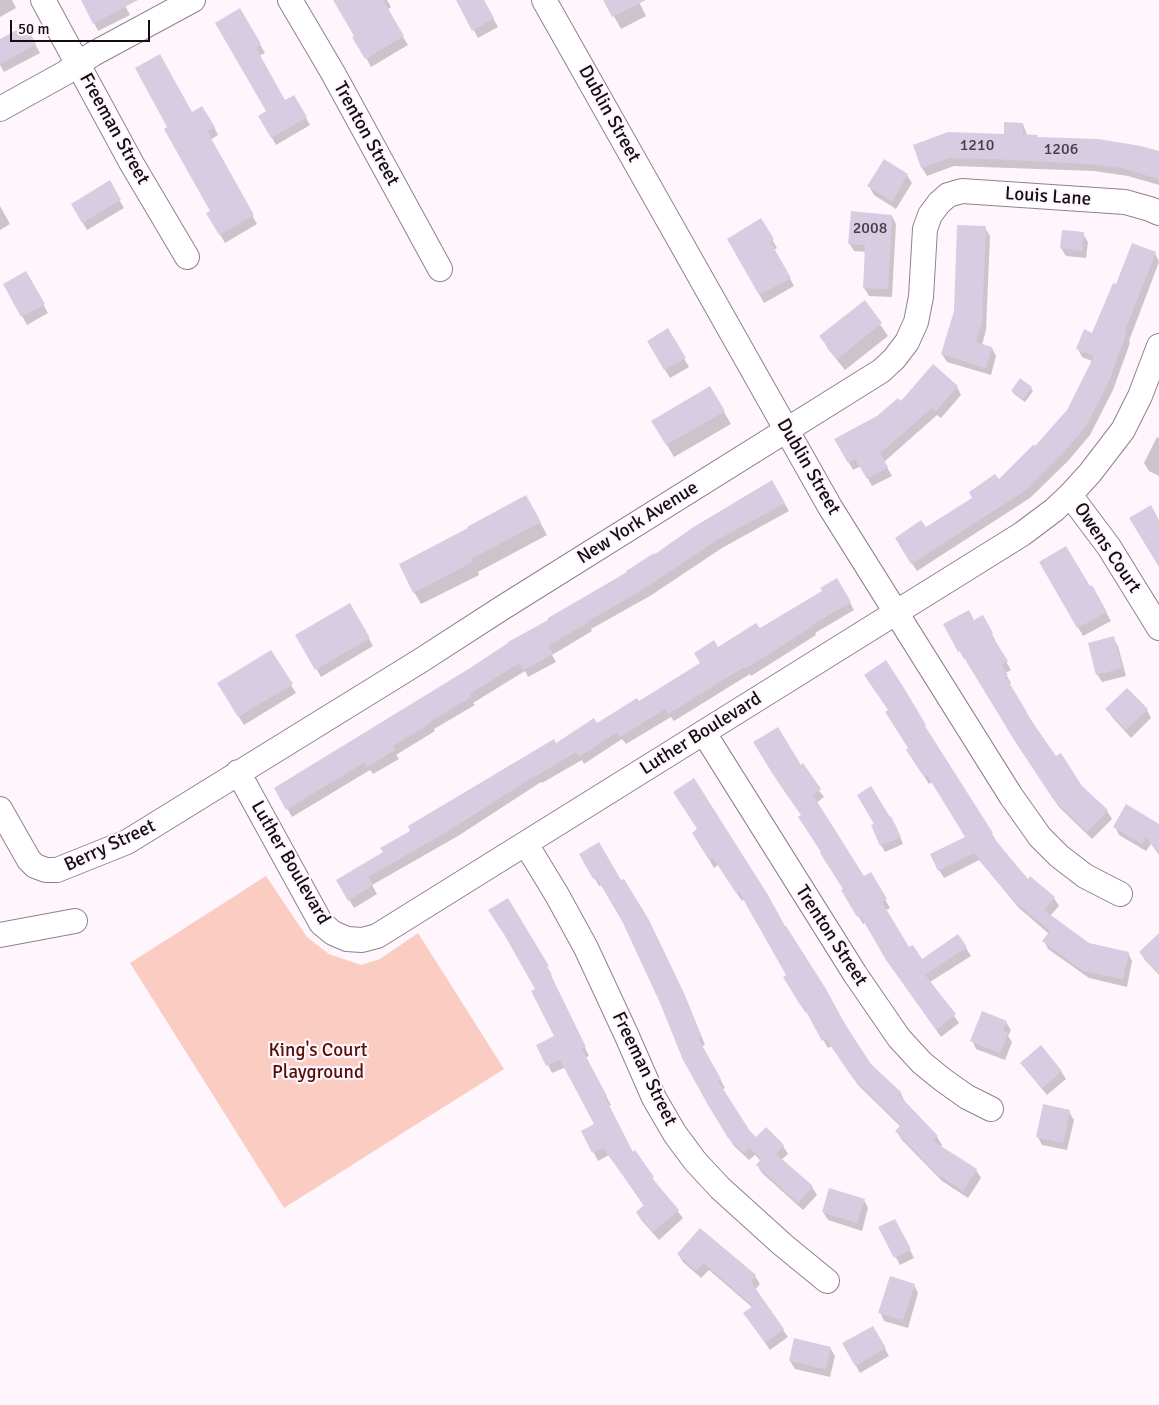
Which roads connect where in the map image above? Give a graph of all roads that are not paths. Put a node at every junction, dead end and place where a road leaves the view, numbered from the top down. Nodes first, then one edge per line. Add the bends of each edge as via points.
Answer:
1 (43, 0) edge
2 (193, 0) edge
3 (290, 0) edge
4 (544, 0) edge
5 (78, 64) junction
6 (0, 109) edge
7 (939, 203) joint
8 (1159, 213) edge
9 (187, 257) dead end
10 (440, 268) dead end
11 (1159, 346) edge
12 (787, 431) junction
13 (1070, 494) junction
14 (896, 612) junction
15 (1159, 628) edge
16 (704, 733) junction
17 (238, 772) junction
18 (0, 809) edge
19 (526, 844) junction
20 (1120, 894) dead end
21 (75, 921) dead end
22 (0, 935) edge
23 (991, 1109) dead end
24 (827, 1281) dead end

1 - 5 street, Freeman Street
2 - 5 street
3 - 10 street, Trenton Street via 334,73
4 - 12 street, Dublin Street
5 - 6 street
5 - 9 street, Freeman Street
7 - 8 street, Louis Lane via 948,195 962,191 1125,202
7 - 12 street, New York Avenue via 925,229 921,297 916,322 907,342 881,371
11 - 13 street, Luther Boulevard via 1123,430 1090,474
12 - 14 street, Dublin Street
12 - 17 street, New York Avenue
13 - 14 street, Luther Boulevard via 1022,534
13 - 15 street, Owens Court via 1109,548
14 - 16 street, Luther Boulevard
14 - 20 street, Dublin Street via 1010,796 1040,837 1085,876
16 - 19 street, Luther Boulevard
16 - 23 street, Trenton Street via 855,974 899,1038 943,1080
17 - 18 street, Berry Street via 146,832 57,870 46,870 29,860
17 - 19 street, Luther Boulevard via 321,923 347,939 377,936
19 - 24 street, Freeman Street via 586,948 654,1098 675,1134 720,1188
21 - 22 street

